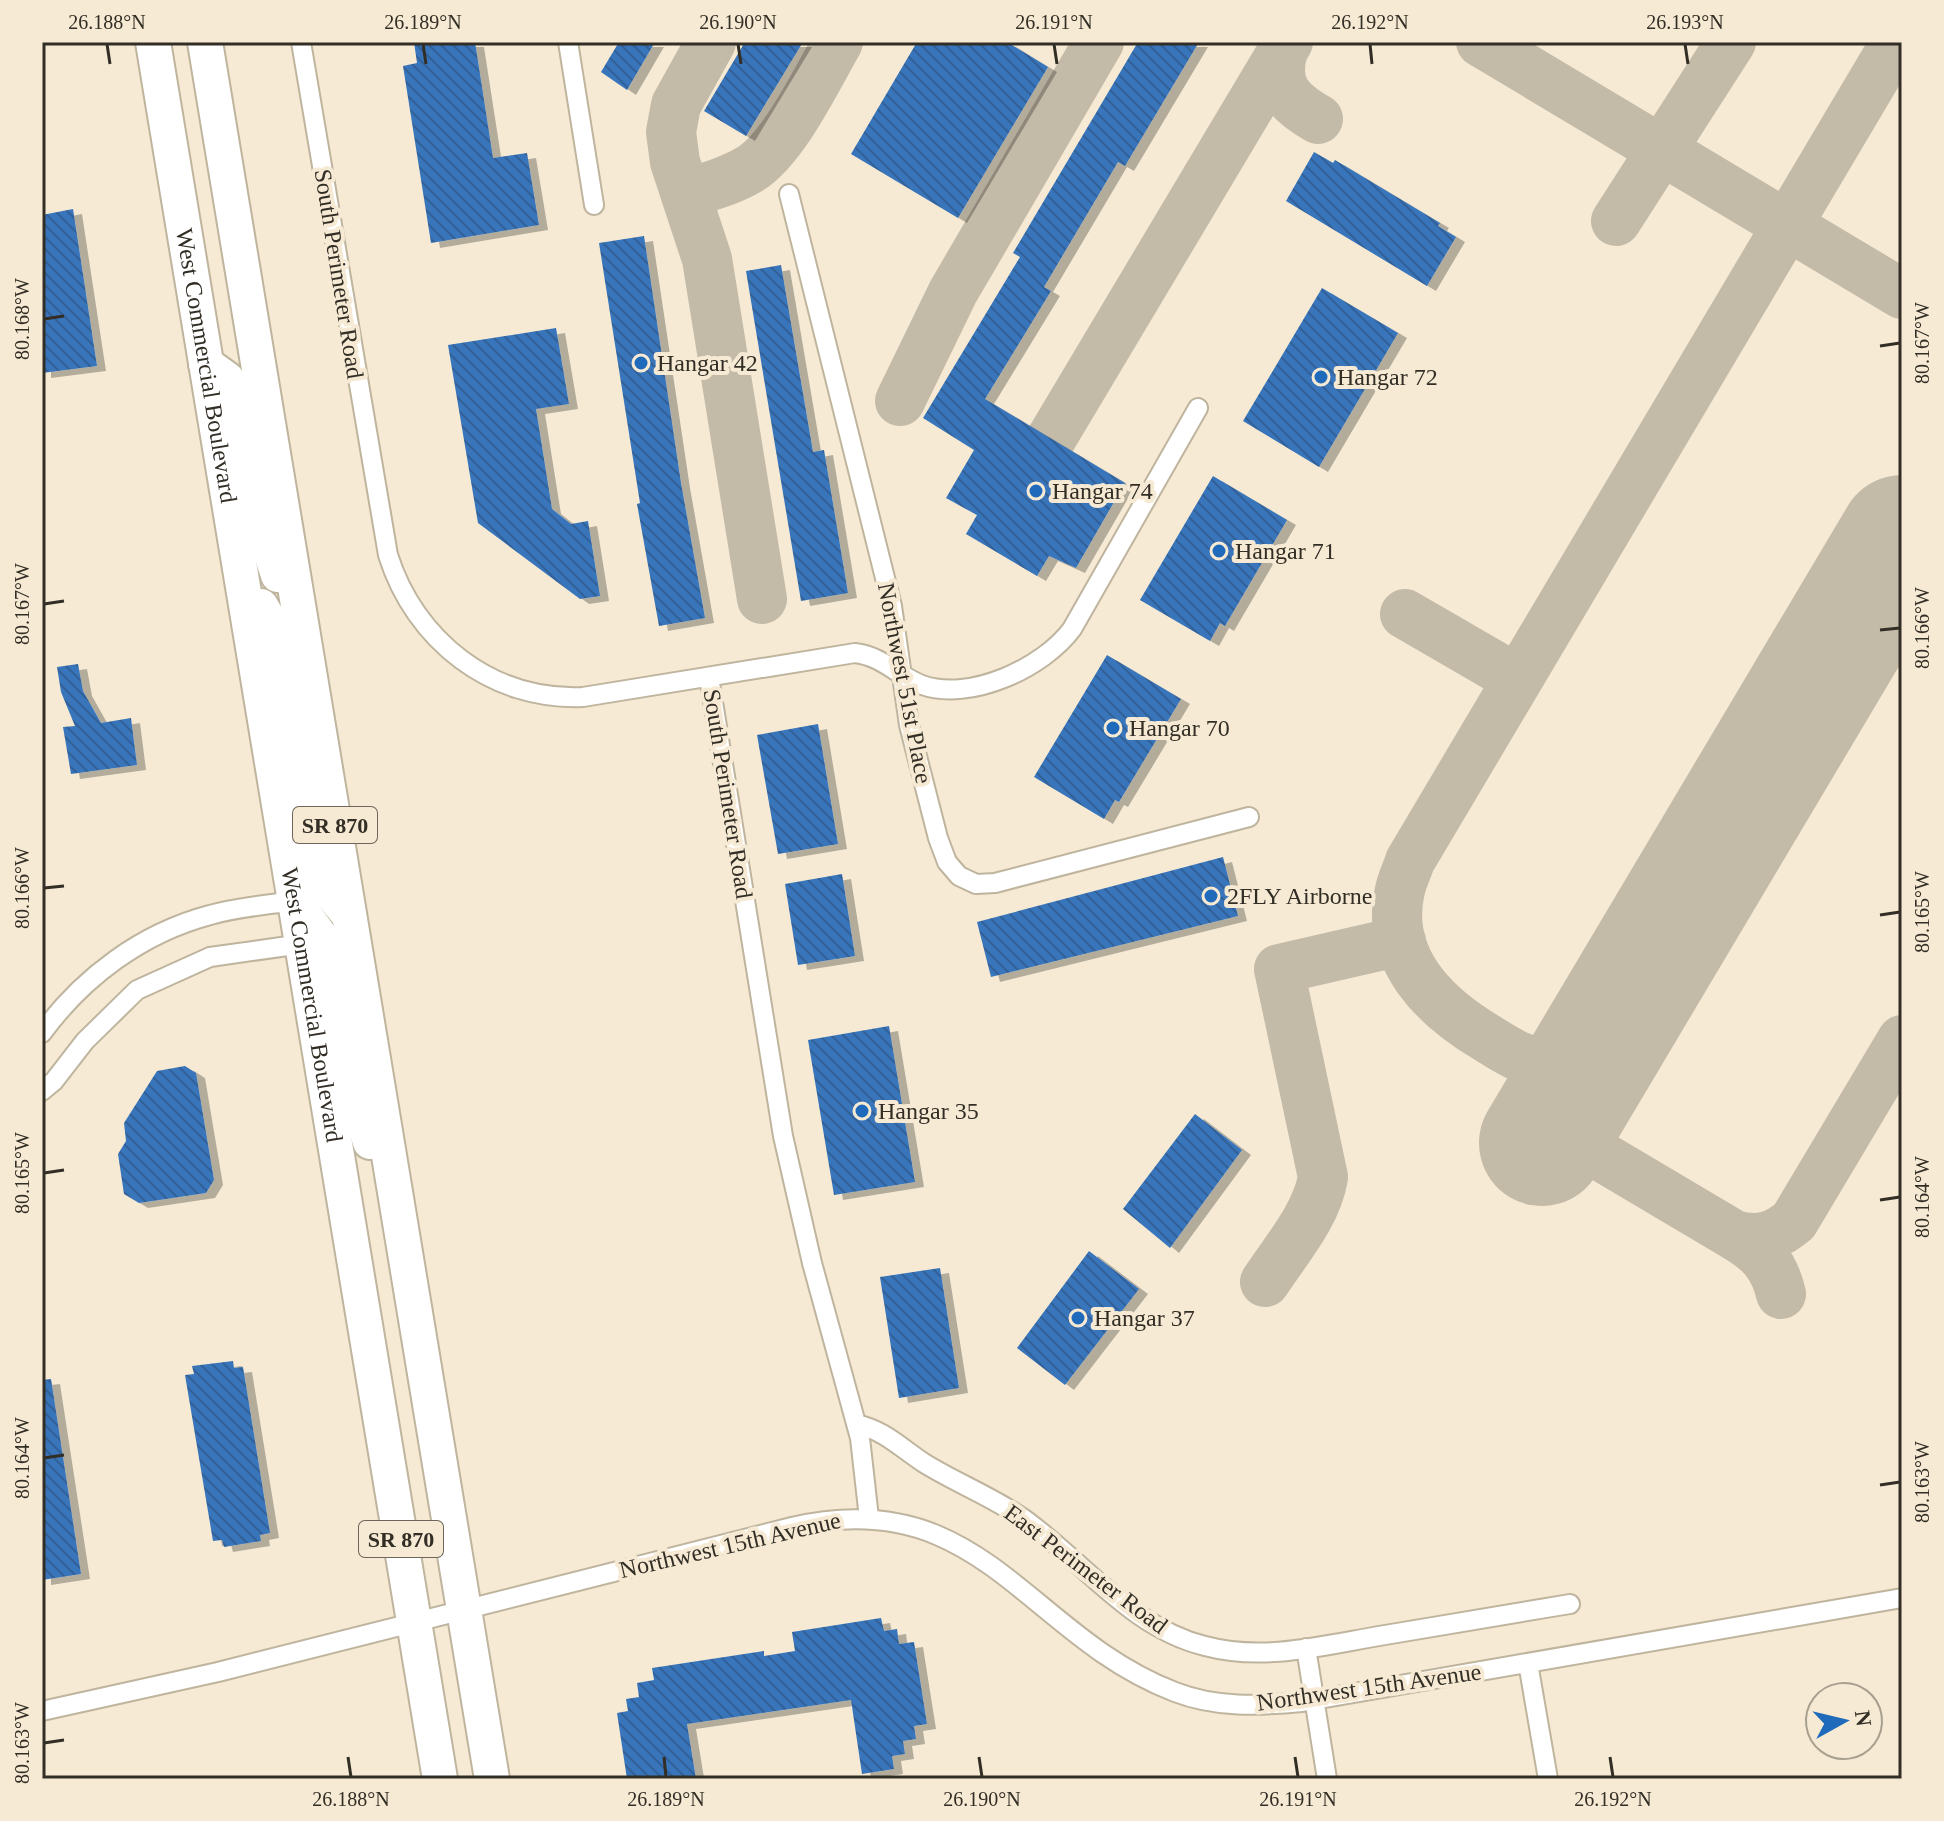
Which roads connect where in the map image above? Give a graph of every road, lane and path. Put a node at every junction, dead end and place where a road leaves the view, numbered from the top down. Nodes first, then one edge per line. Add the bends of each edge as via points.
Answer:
1 (153, 42) edge
2 (205, 42) edge
3 (301, 42) edge
4 (568, 42) edge
5 (789, 194) dead end
6 (594, 205) dead end
7 (206, 364) junction
8 (1198, 408) dead end
9 (240, 567) junction
10 (305, 638) junction
11 (902, 674) junction
12 (709, 677) junction
13 (1249, 817) dead end
14 (295, 901) junction
15 (350, 916) junction
16 (302, 944) junction
17 (42, 1033) edge
18 (42, 1091) edge
19 (397, 1200) junction
20 (856, 1424) junction
21 (869, 1518) junction
22 (1902, 1598) edge
23 (1570, 1604) dead end
24 (464, 1609) junction
25 (415, 1622) junction
26 (1306, 1648) junction
27 (1528, 1663) junction
28 (1315, 1700) junction
29 (42, 1711) edge
30 (440, 1779) edge
31 (492, 1779) edge
32 (1327, 1779) edge
33 (1548, 1779) edge

1 - 7 highway, West Commercial Boulevard / SR 870
2 - 10 highway, West Commercial Boulevard / SR 870
3 - 12 street, South Perimeter Road via 381,526 392,568 412,609 465,664 542,694 583,697
4 - 6 street
5 - 11 street, Northwest 51st Place via 892,606
7 - 9 highway, West Commercial Boulevard / SR 870
7 - 10 highway via 227,379 239,400 259,518
8 - 11 street via 1055,650 1024,669 970,687 935,688
9 - 14 highway, West Commercial Boulevard / SR 870
9 - 15 highway via 268,618 280,656 315,864 324,885
10 - 15 highway, West Commercial Boulevard / SR 870
11 - 12 street via 881,660 855,653
11 - 13 street, Northwest 51st Place via 909,725 942,851 952,870 967,881 995,883
12 - 20 street, South Perimeter Road via 783,1136
14 - 16 highway, West Commercial Boulevard / SR 870
14 - 17 street via 212,914 155,936 112,961
14 - 19 highway via 330,957 356,1099
15 - 19 highway, West Commercial Boulevard / SR 870
16 - 18 street via 218,955 137,990
16 - 25 highway, West Commercial Boulevard / SR 870
19 - 24 highway, West Commercial Boulevard / SR 870
20 - 21 street, South Perimeter Road
20 - 26 street, East Perimeter Road via 881,1432 927,1465 1024,1519 1133,1611 1172,1635 1231,1652
21 - 24 street, Northwest 15th Avenue via 811,1523
21 - 28 street, Northwest 15th Avenue via 906,1524 961,1546 1112,1658 1177,1692 1244,1705
22 - 27 street, Northwest 15th Avenue
23 - 26 street, East Perimeter Road
24 - 25 street, Northwest 15th Avenue
24 - 31 highway, West Commercial Boulevard / SR 870
25 - 29 street, Northwest 15th Avenue
25 - 30 highway, West Commercial Boulevard / SR 870
26 - 28 street
27 - 28 street, Northwest 15th Avenue
27 - 33 street
28 - 32 street

